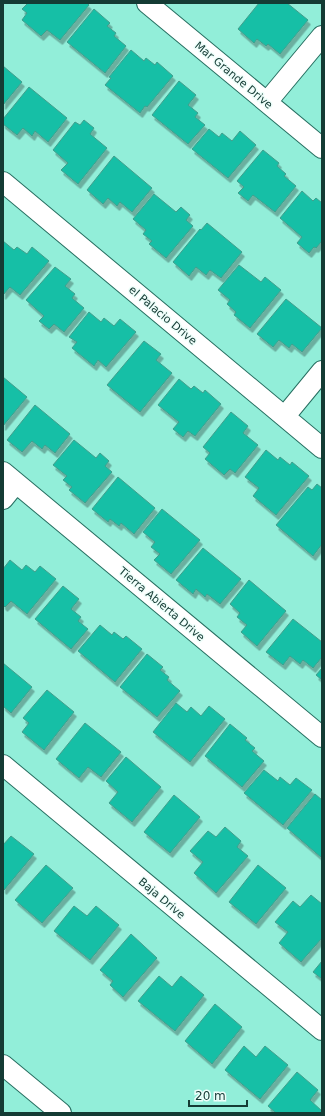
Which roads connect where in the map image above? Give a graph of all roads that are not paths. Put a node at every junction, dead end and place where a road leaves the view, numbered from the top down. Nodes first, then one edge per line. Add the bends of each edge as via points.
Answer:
1 (147, 3) edge
2 (322, 36) edge
3 (267, 102) junction
4 (322, 148) edge
5 (3, 182) edge
6 (322, 371) edge
7 (285, 416) junction
8 (322, 448) edge
9 (10, 477) edge
10 (3, 499) edge
11 (322, 737) edge
12 (3, 765) edge
13 (322, 1030) edge
14 (3, 1065) edge
15 (61, 1113) edge

1 - 3 street, Mar Grande Drive
2 - 3 street
3 - 4 street, Mar Grande Drive
5 - 7 street, el Palacio Drive
6 - 7 street
7 - 8 street, el Palacio Drive
9 - 10 street
9 - 11 street, Tierra Abierta Drive
12 - 13 street, Baja Drive
14 - 15 street

